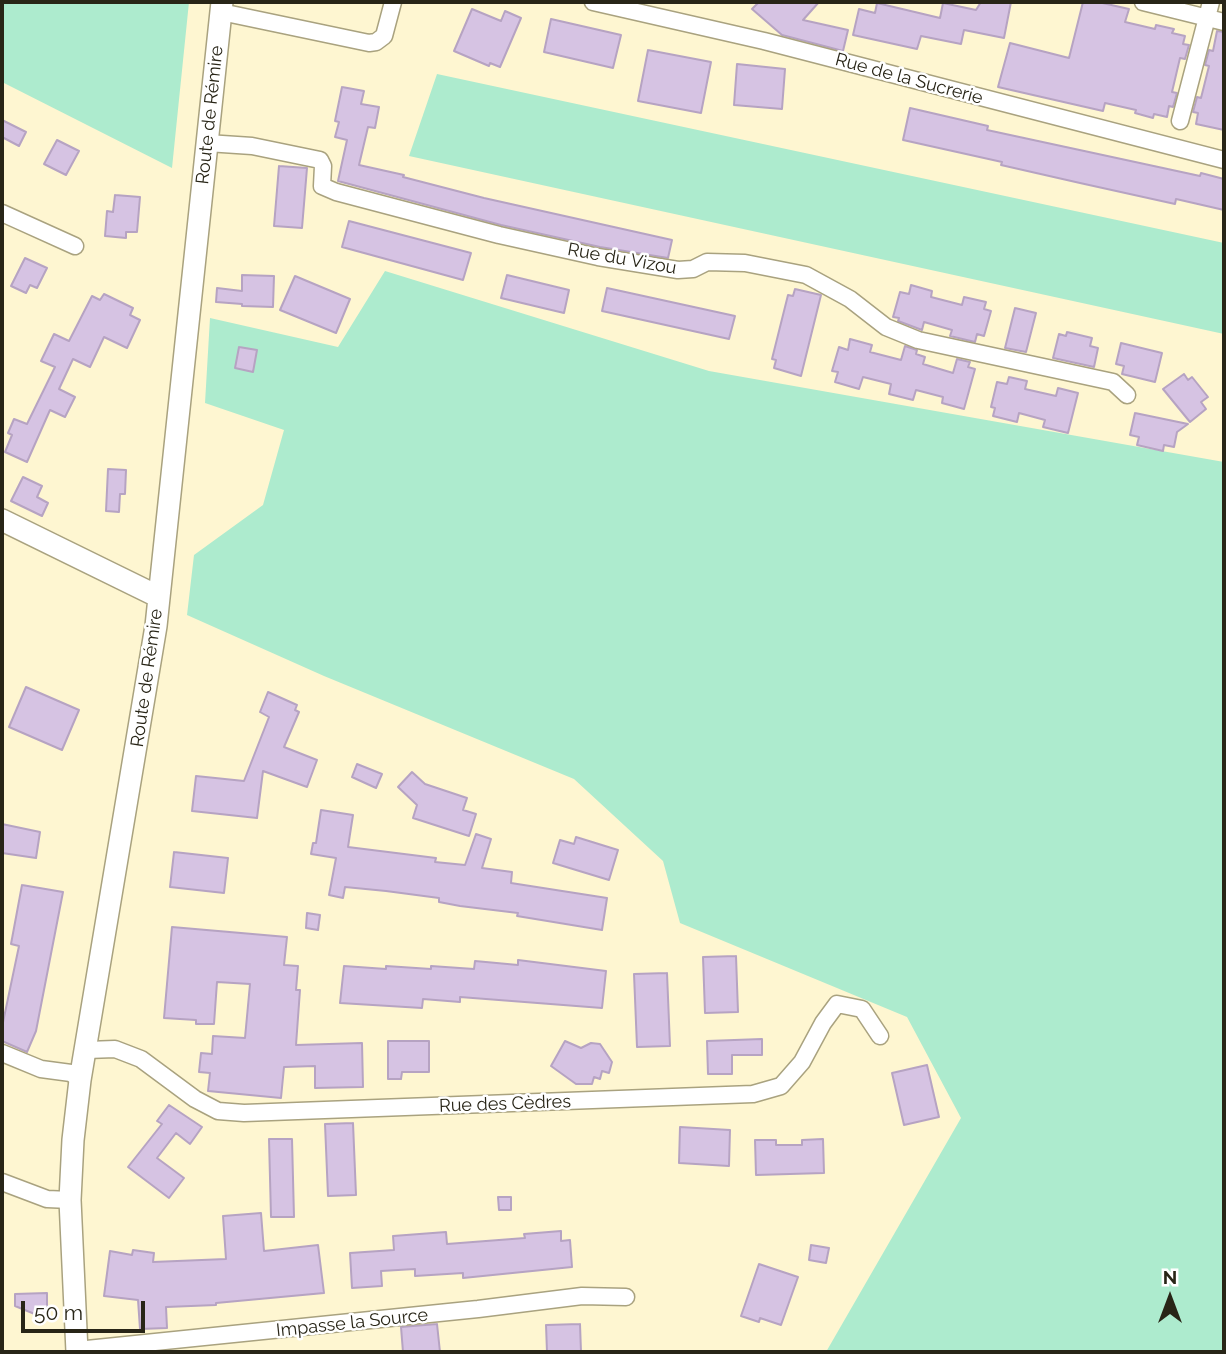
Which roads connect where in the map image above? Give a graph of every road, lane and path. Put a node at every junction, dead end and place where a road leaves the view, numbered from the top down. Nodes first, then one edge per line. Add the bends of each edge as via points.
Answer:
1 (393, 2) edge
2 (593, 2) edge
3 (1143, 2) edge
4 (221, 7) edge
5 (1209, 9) edge
6 (1224, 22) edge
7 (1180, 121) dead end
8 (207, 143) junction
9 (1224, 160) edge
10 (2, 213) edge
11 (75, 246) dead end
12 (1127, 395) dead end
13 (2, 520) edge
14 (159, 597) junction
15 (880, 1037) dead end
16 (87, 1050) junction
17 (2, 1053) edge
18 (80, 1080) junction
19 (2, 1182) edge
20 (70, 1200) junction
21 (626, 1297) dead end
22 (77, 1351) edge

1 - 4 street via 384,36 369,43
2 - 9 street, Rue de la Sucrerie via 764,41
3 - 5 street
4 - 8 main road, Route de Rémire
5 - 6 street
5 - 7 street
8 - 12 street, Rue du Vizou via 251,146 320,160 321,186 511,238 678,270 693,270 707,262 745,263 806,275 850,299 886,327 918,340 1113,382
8 - 14 main road, Route de Rémire
10 - 11 street
13 - 14 main road
14 - 16 main road, Route de Rémire
15 - 16 street, Rue des Cèdres via 862,1009 837,1004 802,1062 781,1086 753,1094 244,1113 219,1111 141,1059 116,1049
16 - 18 main road, Route de Rémire
17 - 18 street via 41,1069 71,1073
18 - 20 main road, Route de Rémire
19 - 20 street via 47,1199
20 - 22 main road, Route de Rémire
21 - 22 street, Impasse la Source via 582,1296

